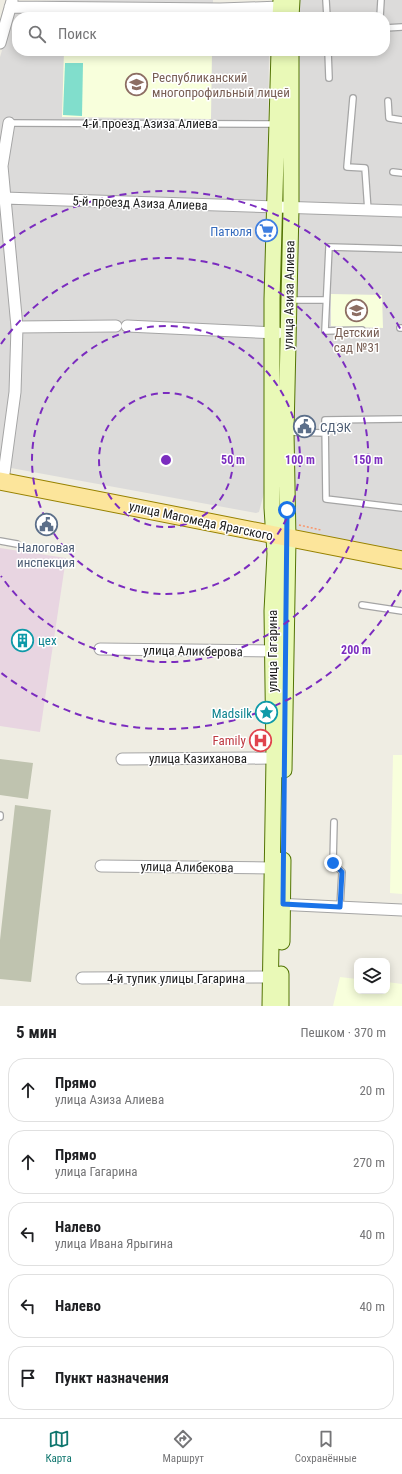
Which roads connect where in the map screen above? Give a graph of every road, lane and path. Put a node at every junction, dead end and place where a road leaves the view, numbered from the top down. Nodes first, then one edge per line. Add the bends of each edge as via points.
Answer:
1 (326, 0) edge
2 (380, 0) edge
3 (11, 3) edge
4 (221, 5) edge
5 (285, 8) edge
6 (327, 12) edge
7 (380, 12) edge
8 (402, 27) edge
9 (390, 28) edge
10 (0, 43) edge
11 (279, 56) edge
12 (291, 56) edge
13 (328, 56) edge
14 (329, 78) dead end
15 (353, 98) dead end
16 (388, 101) dead end
17 (402, 120) edge
18 (9, 123) joint
19 (284, 124) junction
20 (393, 172) dead end
21 (402, 172) edge
22 (4, 198) junction
23 (275, 208) junction
24 (291, 209) junction
25 (368, 211) junction
26 (402, 212) edge
27 (402, 249) edge
28 (289, 300) junction
29 (326, 300) junction
30 (17, 327) junction
31 (362, 330) dead end
32 (273, 332) junction
33 (288, 333) junction
34 (402, 419) edge
35 (279, 432) junction
36 (325, 433) junction
37 (2, 481) edge
38 (402, 508) edge
39 (297, 524) dead end
40 (325, 531) dead end
41 (281, 538) junction
42 (0, 541) edge
43 (17, 544) dead end
44 (402, 560) edge
45 (362, 605) dead end
46 (402, 611) edge
47 (100, 649) dead end
48 (279, 651) junction
49 (274, 758) junction
50 (122, 759) dead end
51 (334, 822) dead end
52 (102, 866) dead end
53 (273, 868) junction
54 (277, 904) junction
55 (340, 907) junction
56 (402, 910) edge
57 (271, 977) junction
58 (82, 978) dead end
59 (270, 1006) edge
60 (281, 1006) edge

1 - 6 lane
2 - 7 lane
3 - 4 street
3 - 10 street
4 - 5 street
8 - 9 lane
11 - 19 main road, улица Азиза Алиева
12 - 19 main road, улица Азиза Алиева
13 - 14 lane
15 - 25 lane via 347,167 365,168
16 - 17 lane via 389,118
18 - 19 lane, 4-й проезд Азиза Алиева
18 - 22 street via 2,166
19 - 23 main road, улица Азиза Алиева
19 - 24 main road, улица Азиза Алиева
20 - 21 lane
22 - 23 street, 5-й проезд Азиза Алиева
22 - 30 street
23 - 24 street, 5-й проезд Азиза Алиева
23 - 32 main road, улица Азиза Алиева
24 - 25 street, 5-й проезд Азиза Алиева
24 - 28 main road, улица Азиза Алиева
25 - 26 street, 5-й проезд Азиза Алиева
27 - 29 lane via 329,247
28 - 29 lane
28 - 33 main road, улица Азиза Алиева
29 - 31 lane via 325,331
30 - 32 street via 122,326
30 - 37 street via 15,392
32 - 33 street
32 - 35 main road, улица Азиза Алиева
33 - 35 main road, улица Азиза Алиева
34 - 36 lane via 325,420
35 - 36 lane
35 - 41 main road, улица Азиза Алиева
36 - 38 lane via 326,499
37 - 41 main road, улица Магомеда Ярагского
39 - 40 path
41 - 44 main road, улица Магомеда Ярагского
41 - 48 main road, улица Гагарина
42 - 43 lane
45 - 46 lane
47 - 48 street, улица Аликберова
48 - 49 main road, улица Гагарина
48 - 54 main road, улица Гагарина
49 - 50 street, улица Казиханова
49 - 53 main road, улица Гагарина
51 - 55 lane via 333,863 342,872
52 - 53 street, улица Алибекова
53 - 54 main road, улица Гагарина
54 - 55 street
54 - 57 main road, улица Гагарина
54 - 60 main road, улица Гагарина
55 - 56 street
57 - 58 street, 4-й тупик улицы Гагарина
57 - 59 main road, улица Гагарина

